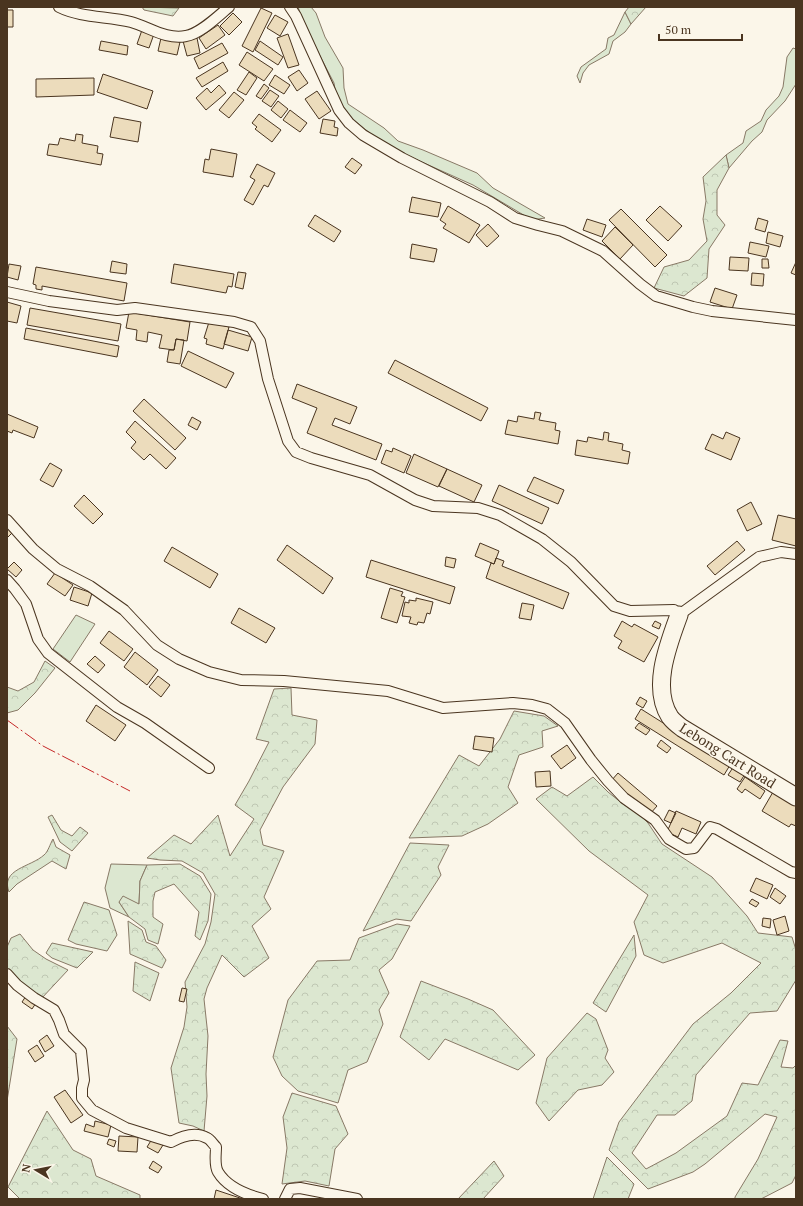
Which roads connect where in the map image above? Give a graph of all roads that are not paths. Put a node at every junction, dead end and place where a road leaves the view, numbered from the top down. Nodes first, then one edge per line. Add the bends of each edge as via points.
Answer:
1 (59, 7) edge
2 (229, 7) edge
3 (290, 7) edge
4 (7, 292) edge
5 (796, 320) edge
6 (7, 520) edge
7 (796, 554) edge
8 (7, 580) edge
9 (679, 615) junction
10 (209, 768) dead end
11 (796, 797) edge
12 (796, 873) edge
13 (7, 974) edge
14 (263, 1199) edge
15 (285, 1199) edge
16 (357, 1199) edge

1 - 2 street via 131,22 159,33 187,36
3 - 5 street via 339,110 363,135 490,202 515,218 562,230 597,247 656,296 712,311
4 - 9 street via 49,301 117,310 135,308 234,322 251,327 260,341 268,379 288,441 296,452 370,475 415,500 433,506 478,508 500,515 542,539 571,562 614,606 630,611 674,610
6 - 12 street via 33,549 57,569 90,586 124,610 157,645 201,669 240,680 284,681 388,691 443,708 513,703 547,709 565,723 608,782 624,798 655,820 669,839 686,849 694,848 710,827
7 - 9 street via 781,552 759,557
8 - 10 street via 26,604 38,639 48,653 116,707
9 - 11 highway, Lebong Cart Road via 669,642 663,671 663,701 671,718 682,728
13 - 14 street via 17,985 54,1010 64,1034 80,1051 84,1080 82,1098 92,1110 126,1128 171,1142 182,1136 196,1134 207,1138 216,1147 215,1160 218,1172 229,1184
15 - 16 street via 290,1189 300,1188

